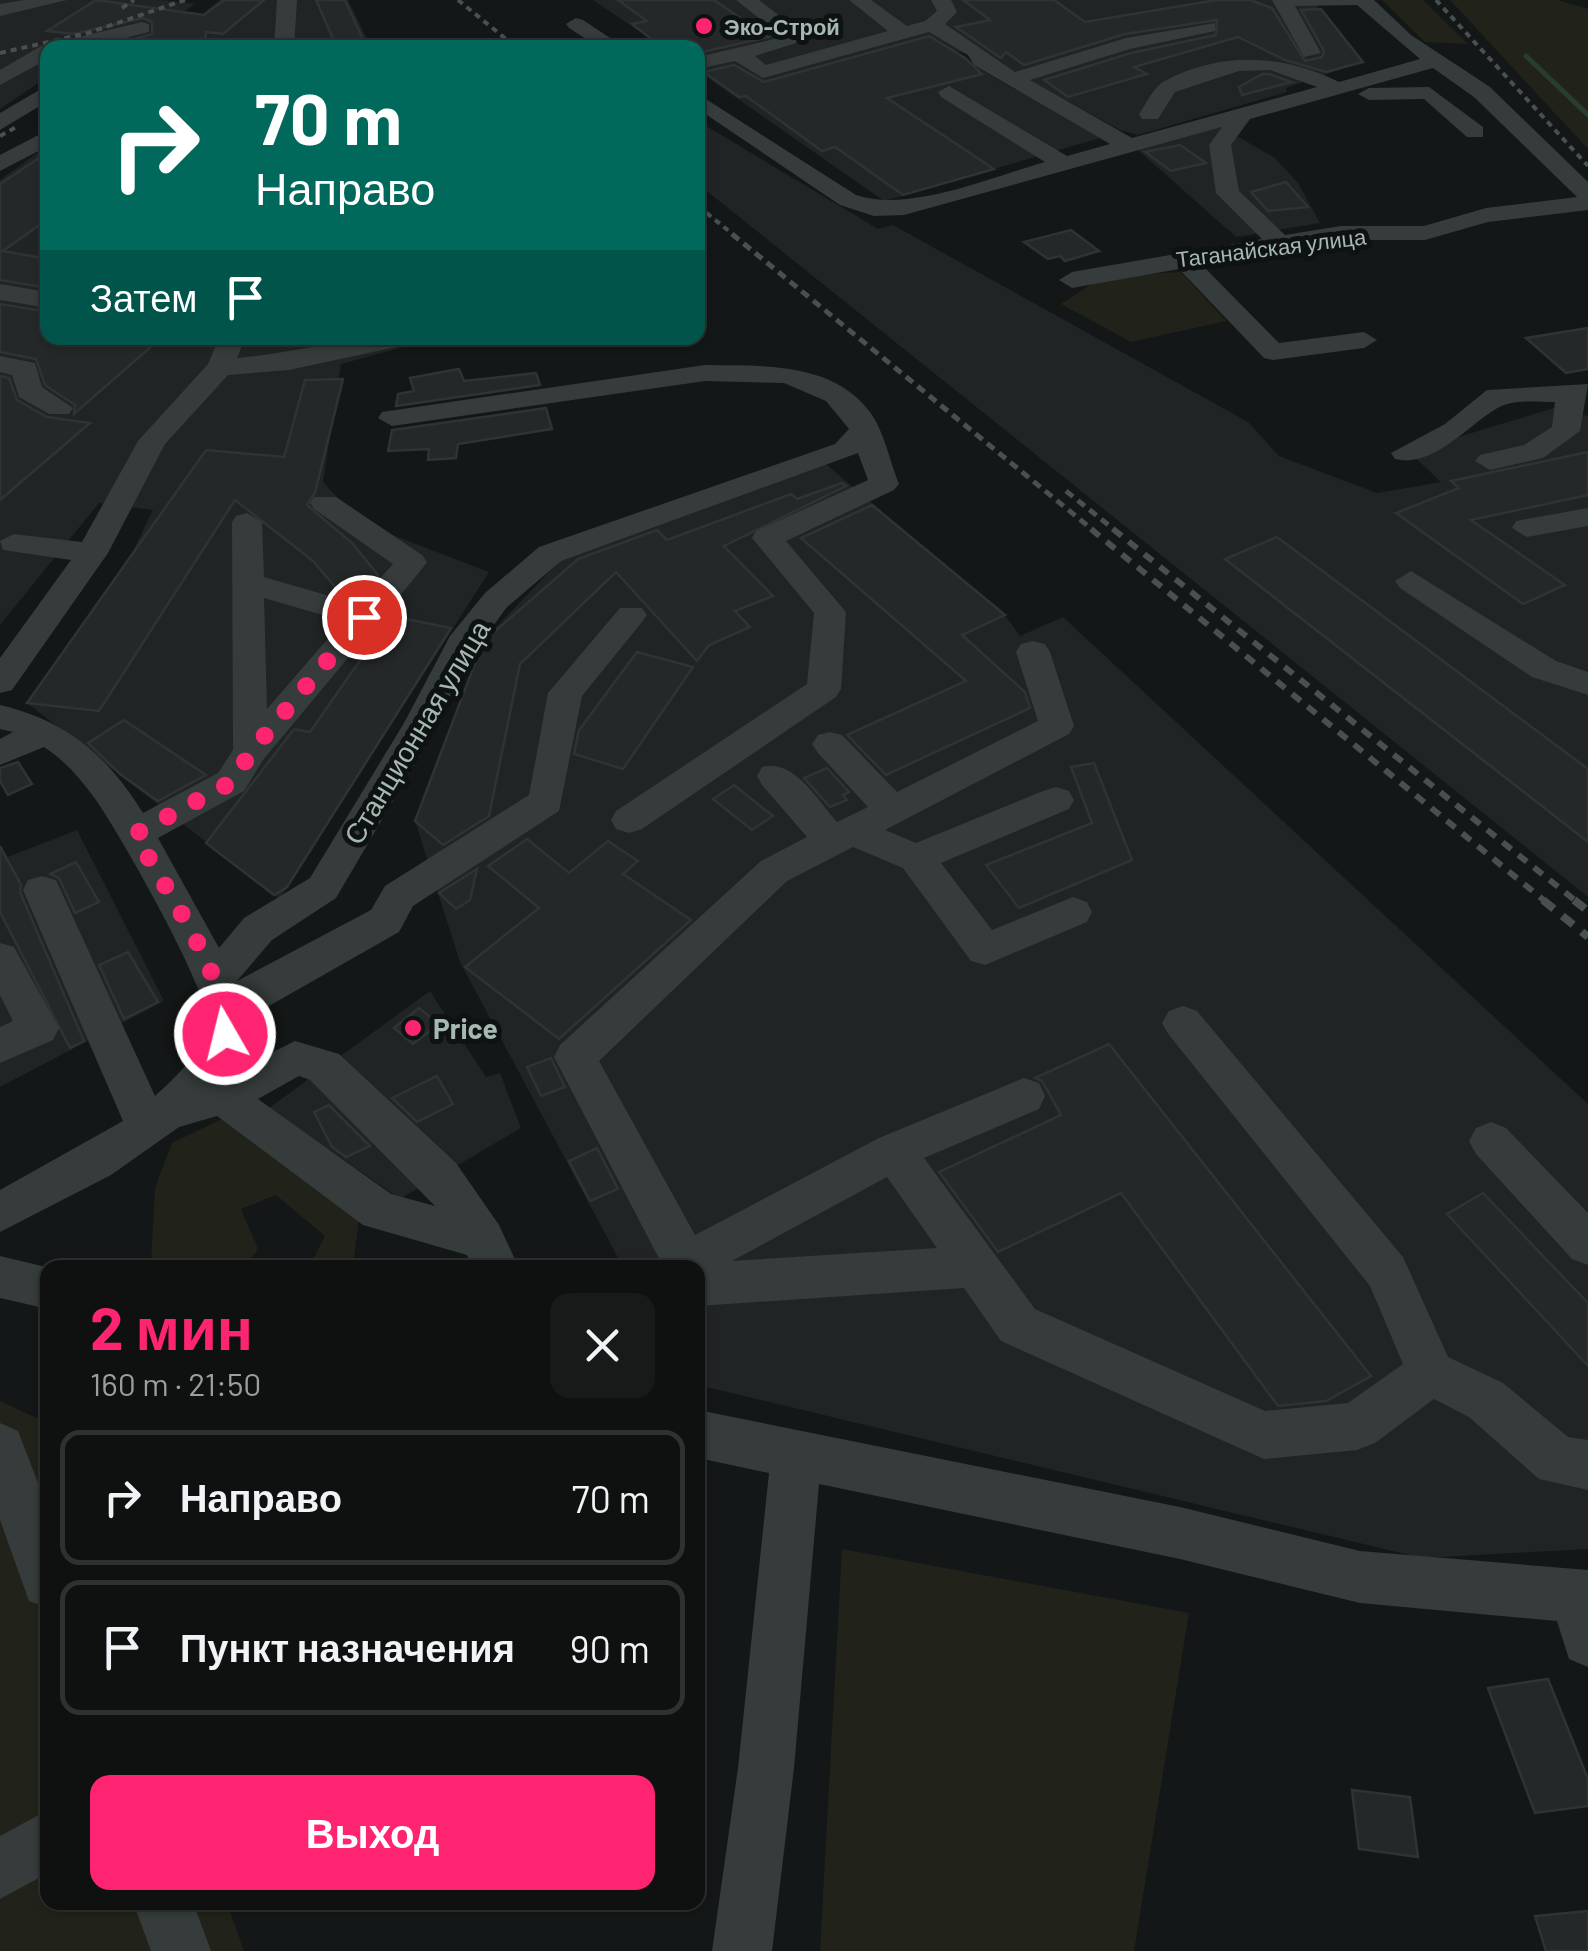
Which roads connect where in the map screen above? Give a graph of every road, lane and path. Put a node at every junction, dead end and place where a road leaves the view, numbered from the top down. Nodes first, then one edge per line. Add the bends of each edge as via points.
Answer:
1 (57, 0) edge
2 (286, 0) edge
3 (746, 0) edge
4 (859, 0) edge
5 (941, 0) edge
6 (1352, 0) edge
7 (1362, 0) edge
8 (0, 10) edge
9 (576, 24) dead end
10 (932, 25) junction
11 (1208, 26) dead end
12 (142, 28) dead end
13 (904, 34) junction
14 (93, 40) edge
15 (284, 40) edge
16 (602, 40) edge
17 (40, 53) edge
18 (1311, 53) dead end
19 (739, 54) junction
20 (40, 56) edge
21 (705, 61) edge
22 (1437, 61) junction
23 (0, 62) edge
24 (1153, 62) dead end
25 (0, 79) edge
26 (1012, 80) junction
27 (1189, 80) junction
28 (1341, 86) junction
29 (949, 92) dead end
30 (40, 96) edge
31 (705, 105) edge
32 (1150, 114) dead end
33 (1242, 115) junction
34 (0, 124) edge
35 (1475, 132) dead end
36 (40, 141) edge
37 (1130, 146) junction
38 (2, 160) edge
39 (40, 163) edge
40 (1065, 165) junction
41 (1588, 199) edge
42 (1279, 243) junction
43 (1182, 258) junction
44 (1072, 280) dead end
45 (0, 292) edge
46 (40, 299) edge
47 (1364, 340) dead end
48 (229, 345) edge
49 (368, 345) edge
50 (0, 364) edge
51 (220, 367) junction
52 (1579, 392) edge
53 (60, 408) dead end
54 (392, 418) dead end
55 (863, 432) junction
56 (1405, 453) dead end
57 (1490, 462) dead end
58 (325, 503) dead end
59 (1588, 517) edge
60 (246, 522) dead end
61 (1527, 528) dead end
62 (14, 543) dead end
63 (92, 554) junction
64 (1412, 581) dead end
65 (248, 583) junction
66 (631, 615) dead end
67 (364, 617) junction
68 (1033, 652) dead end
69 (0, 682) edge
70 (1588, 684) edge
71 (0, 717) edge
72 (44, 732) junction
73 (830, 744) dead end
74 (251, 752) junction
75 (0, 753) edge
76 (775, 776) dead end
77 (1056, 800) dead end
78 (893, 810) junction
79 (629, 820) dead end
80 (135, 834) junction
81 (842, 836) junction
82 (916, 858) junction
83 (42, 890) dead end
84 (1074, 912) dead end
85 (0, 958) edge
86 (221, 994) junction
87 (1183, 1023) dead end
88 (0, 1046) edge
89 (1024, 1096) dead end
90 (223, 1097) junction
91 (156, 1120) junction
92 (1491, 1140) dead end
93 (894, 1151) junction
94 (0, 1212) edge
95 (1588, 1244) edge
96 (489, 1253) edge
97 (681, 1260) edge
98 (705, 1261) edge
99 (976, 1266) junction
100 (705, 1272) edge
101 (0, 1277) edge
102 (40, 1286) edge
103 (1431, 1373) junction
104 (705, 1436) edge
105 (0, 1448) edge
106 (796, 1456) junction
107 (1588, 1465) edge
108 (40, 1560) edge
109 (1585, 1611) edge
110 (40, 1845) edge
111 (0, 1870) edge
112 (167, 1910) edge
113 (182, 1951) edge
114 (742, 1951) edge

1 - 8 street
2 - 15 street
3 - 19 street via 799,39
4 - 13 street
5 - 10 street via 947,12
6 - 18 street via 1282,0
7 - 22 street
9 - 16 street
10 - 13 street
10 - 26 street
11 - 26 street
12 - 14 street
13 - 19 street via 763,72
17 - 23 street
19 - 21 street
20 - 25 street
22 - 28 street
22 - 41 street via 1482,92
24 - 27 street
26 - 37 street
27 - 28 street via 1237,65 1270,64
27 - 32 street via 1167,88
28 - 33 street
28 - 35 street via 1370,94 1430,93
29 - 40 street
30 - 34 street
31 - 40 street via 848,200 874,208 904,208
33 - 37 street
33 - 42 street via 1220,144 1228,193
36 - 38 street
37 - 40 street
38 - 39 street
41 - 42 street, Таганайская улица via 1486,215 1425,233 1341,233
42 - 43 street, Таганайская улица
43 - 44 street, Таганайская улица
43 - 47 street via 1273,352
45 - 46 street
48 - 51 street
49 - 51 street via 289,362
50 - 53 street via 25,369 29,392
51 - 63 street via 152,441
52 - 56 street via 1497,396 1456,430
52 - 57 street via 1566,430 1533,452
54 - 55 street via 702,364 788,375 836,395 859,416
55 - 79 street via 884,484 767,538 830,612 824,689
55 - 86 street, Станционная улица via 845,450 550,554 496,600 462,644 322,888 258,928
58 - 67 street via 411,562
59 - 61 street
60 - 65 street
62 - 63 street
63 - 69 street
64 - 70 street via 1544,669
65 - 67 street
65 - 74 street
66 - 86 street via 565,693 546,802 398,896 385,921
67 - 74 street
68 - 78 street via 1057,726
71 - 72 street
72 - 75 street
72 - 80 street via 76,752
73 - 78 street
74 - 80 street via 232,782
76 - 81 street
77 - 82 street
78 - 81 street
80 - 86 street
81 - 82 street
81 - 97 street via 774,870 574,1057
82 - 84 street via 985,950
83 - 91 street
85 - 88 street via 38,1028
86 - 91 street via 225,1034 207,1066
87 - 103 street via 1387,1272
89 - 93 street
90 - 91 street
90 - 96 street via 378,1211
90 - 96 street via 295,1058 324,1066 440,1177
91 - 94 street
92 - 95 street
93 - 98 street
93 - 99 street
99 - 100 street
99 - 103 street via 1018,1326 1264,1435 1356,1426
101 - 102 street
103 - 107 street via 1486,1400 1557,1461
104 - 106 street
105 - 108 street
106 - 109 street via 1180,1533 1360,1577
106 - 114 street
110 - 111 street
112 - 113 street

